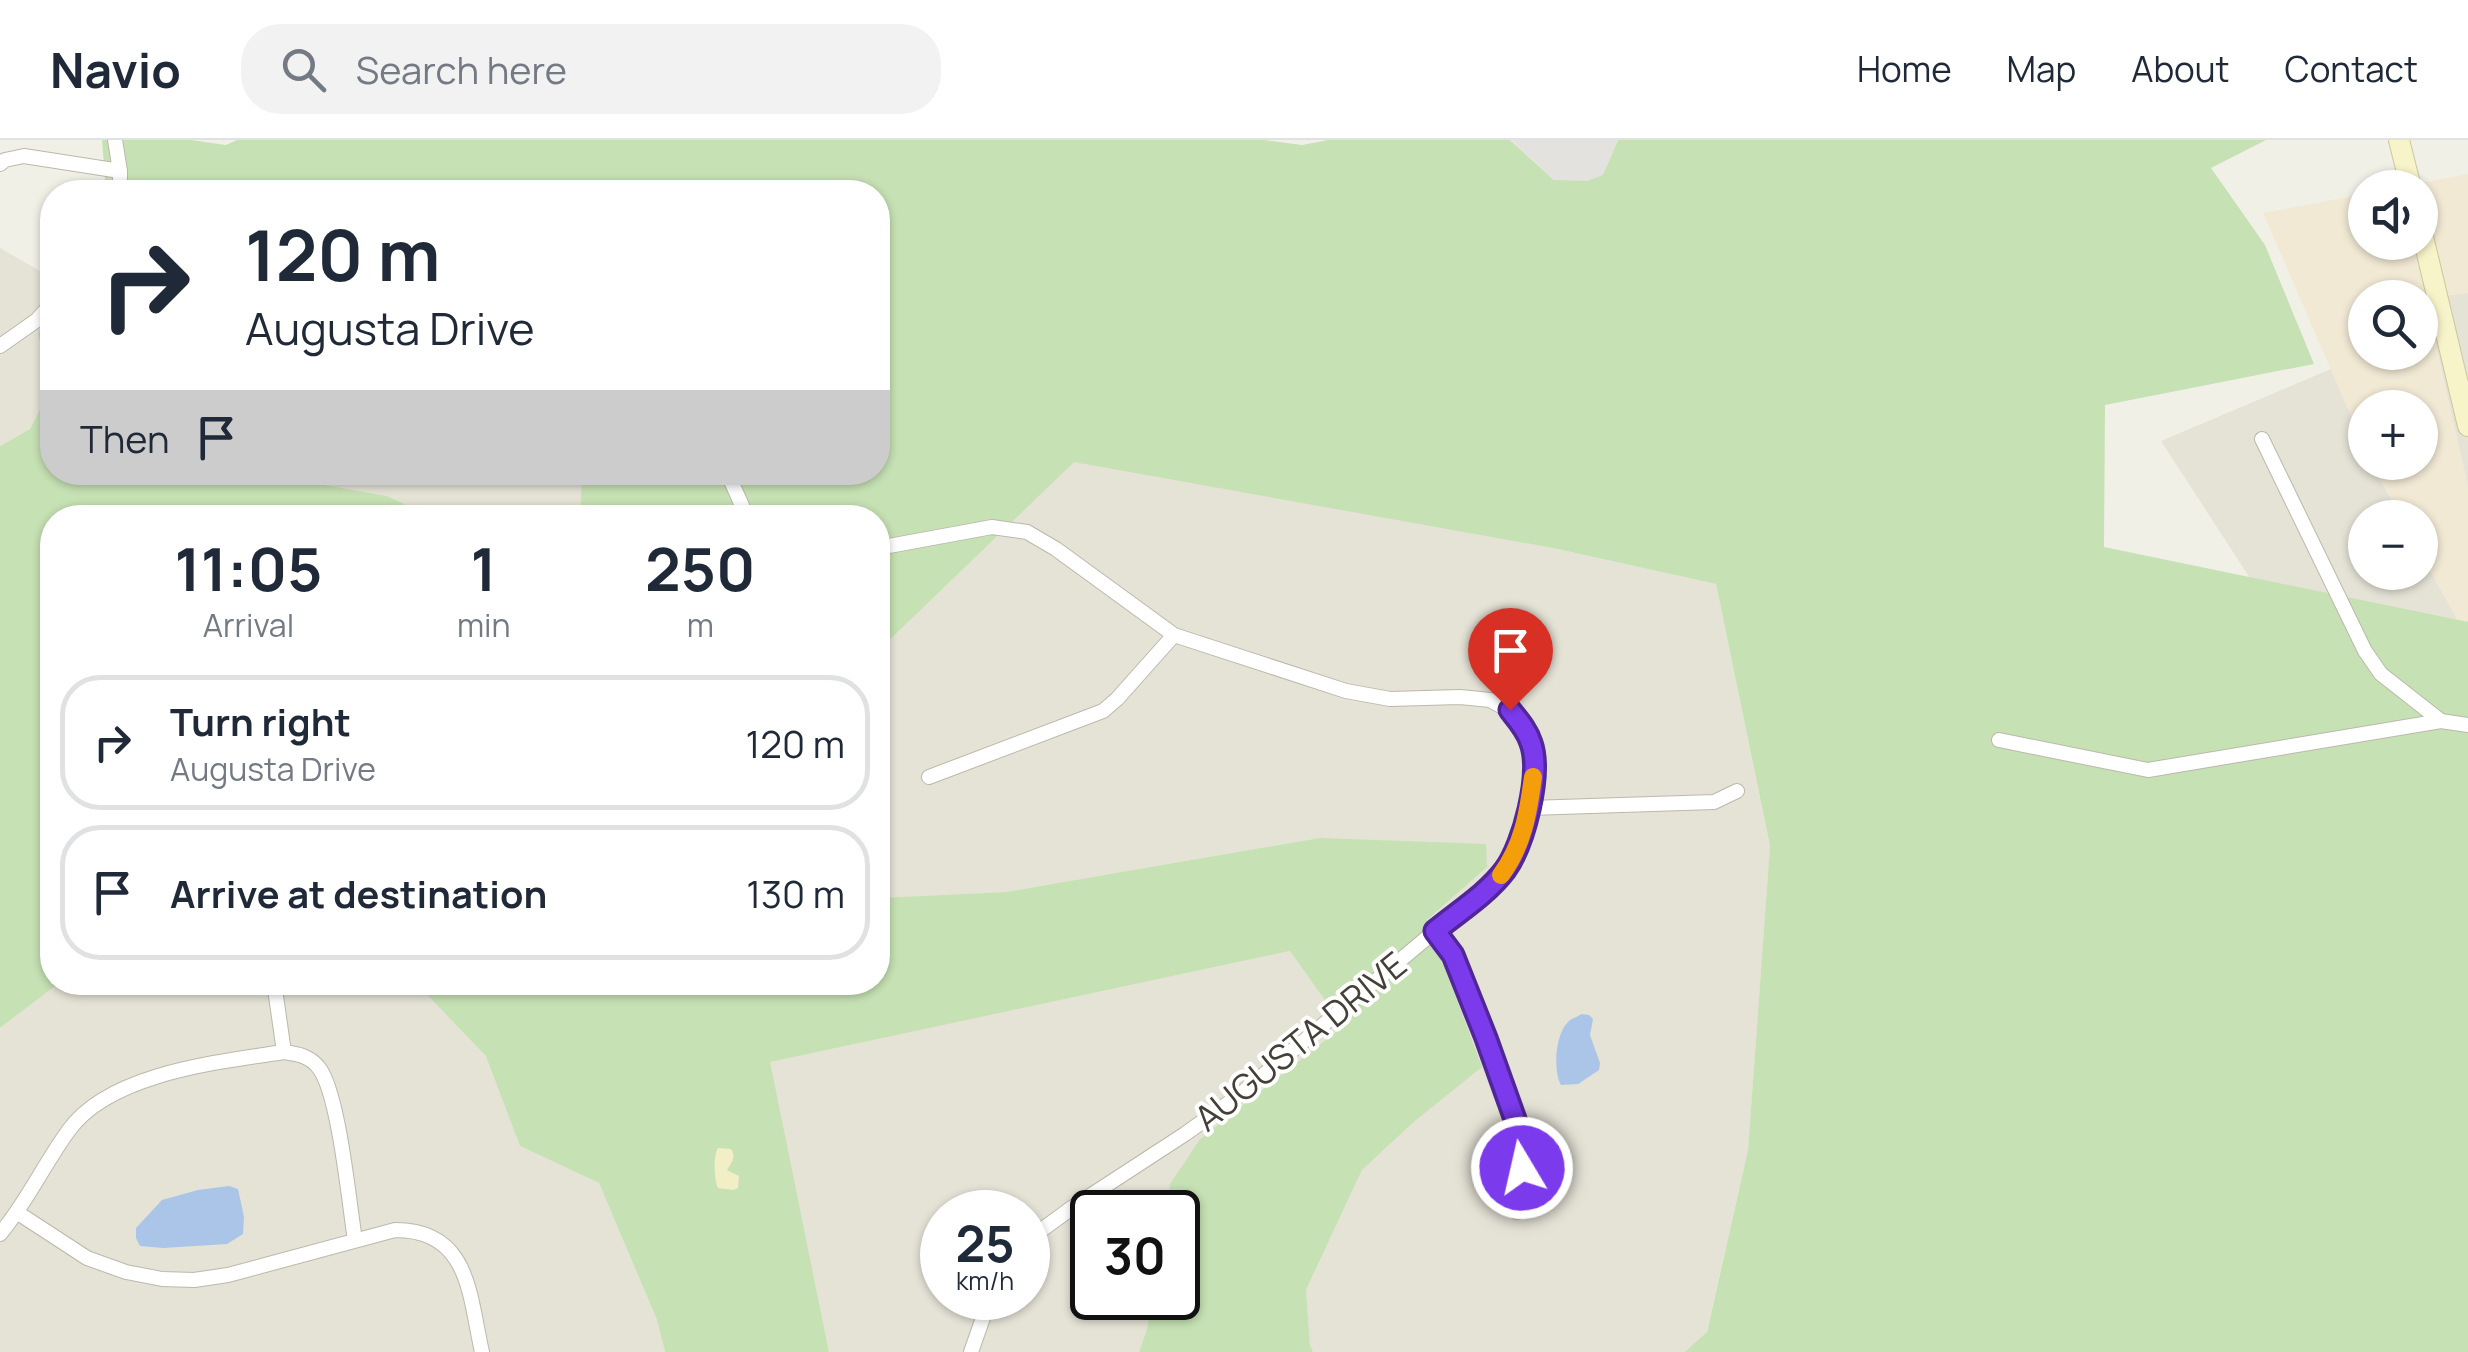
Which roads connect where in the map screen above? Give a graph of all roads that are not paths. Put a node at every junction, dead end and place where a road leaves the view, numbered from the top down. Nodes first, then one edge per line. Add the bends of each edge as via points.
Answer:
1 (114, 140) edge
2 (2400, 140) edge
3 (0, 164) edge
4 (2407, 170) edge
5 (120, 172) junction
6 (120, 180) edge
7 (2429, 260) edge
8 (40, 317) edge
9 (0, 346) edge
10 (2467, 420) edge
11 (2262, 439) dead end
12 (890, 546) edge
13 (1174, 635) junction
14 (2441, 721) junction
15 (2468, 725) edge
16 (1999, 740) dead end
17 (929, 777) dead end
18 (1737, 792) dead end
19 (1529, 808) junction
20 (1435, 931) junction
21 (276, 995) edge
22 (284, 1052) junction
23 (18, 1212) junction
24 (1517, 1212) dead end
25 (1050, 1224) edge
26 (0, 1234) edge
27 (355, 1240) junction
28 (982, 1320) edge
29 (482, 1352) edge
30 (971, 1352) edge

1 - 5 street
2 - 4 main road
3 - 5 street via 24,156
5 - 6 street
7 - 10 main road
8 - 9 street
11 - 14 street via 2365,652 2381,674
12 - 13 street, AUGUSTA DRIVE via 992,528 1027,532
13 - 17 street via 1103,711
13 - 19 street, AUGUSTA DRIVE via 1346,691 1390,699 1490,700 1510,710 1532,744
14 - 15 street
14 - 16 street via 2148,770
18 - 19 street via 1714,802
19 - 20 street, AUGUSTA DRIVE via 1516,854 1502,874
20 - 24 street via 1453,955 1516,1122 1522,1168
20 - 25 street, AUGUSTA DRIVE via 1237,1097
21 - 22 street
22 - 23 street via 170,1071 88,1108
22 - 27 street via 311,1060 327,1080
23 - 26 street
23 - 27 street via 87,1258 162,1279 228,1275
27 - 29 street via 412,1230 456,1255
28 - 30 street

